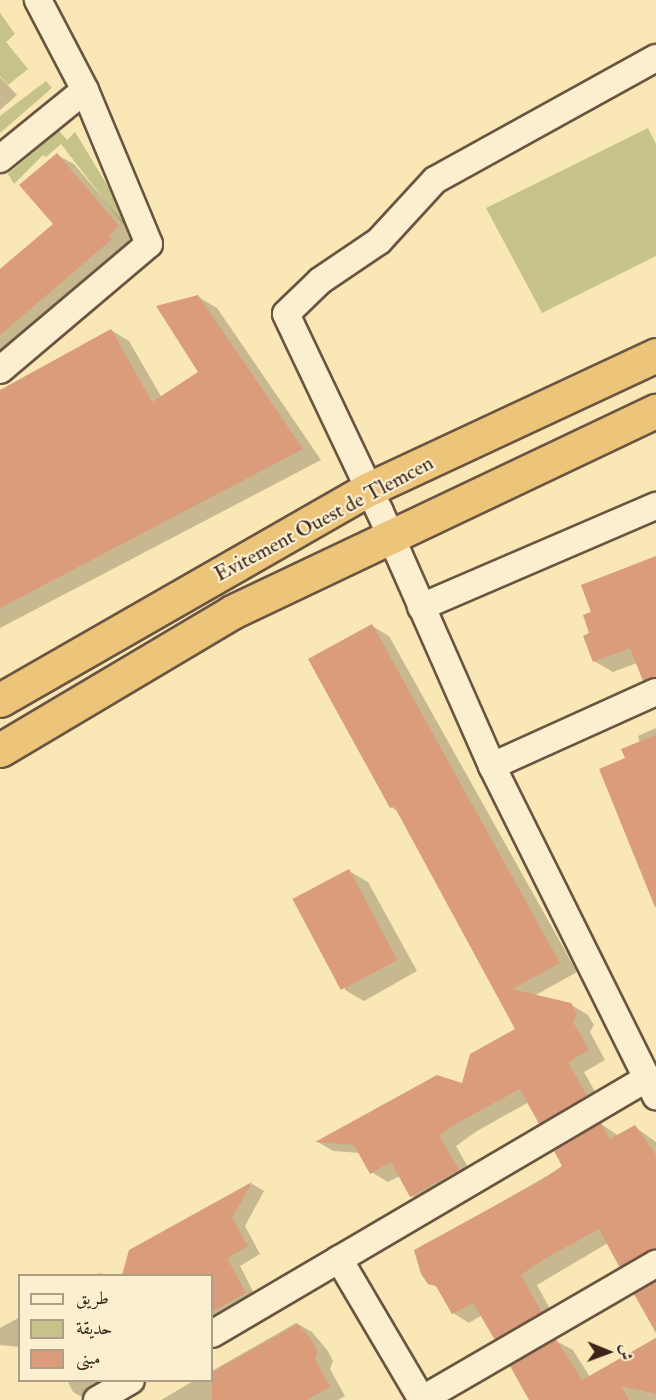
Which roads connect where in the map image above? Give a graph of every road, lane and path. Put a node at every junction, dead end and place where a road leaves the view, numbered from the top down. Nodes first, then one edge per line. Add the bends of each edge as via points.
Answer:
1 (38, 0) edge
2 (656, 58) edge
3 (85, 90) junction
4 (0, 159) edge
5 (656, 355) edge
6 (0, 370) edge
7 (656, 411) edge
8 (369, 489) junction
9 (656, 506) edge
10 (391, 537) junction
11 (421, 607) junction
12 (656, 692) edge
13 (0, 700) edge
14 (0, 750) edge
15 (492, 766) junction
16 (651, 1088) edge
17 (339, 1259) junction
18 (656, 1264) edge
19 (213, 1333) edge
20 (128, 1382) edge
21 (97, 1400) edge
22 (422, 1400) edge

1 - 3 street
2 - 8 street via 435,180 379,241 320,281 286,314
3 - 4 street
3 - 6 street via 149,244
5 - 8 highway, Evitement Ouest de Tlemcen
7 - 10 highway, Evitement Ouest de Tlemcen
8 - 10 street
8 - 13 highway, Evitement Ouest de Tlemcen
9 - 11 street
10 - 11 street
10 - 14 highway, Evitement Ouest de Tlemcen via 232,612
11 - 15 street
12 - 15 street
15 - 16 street
16 - 17 street
17 - 19 street
17 - 22 street
18 - 22 street
20 - 21 street

